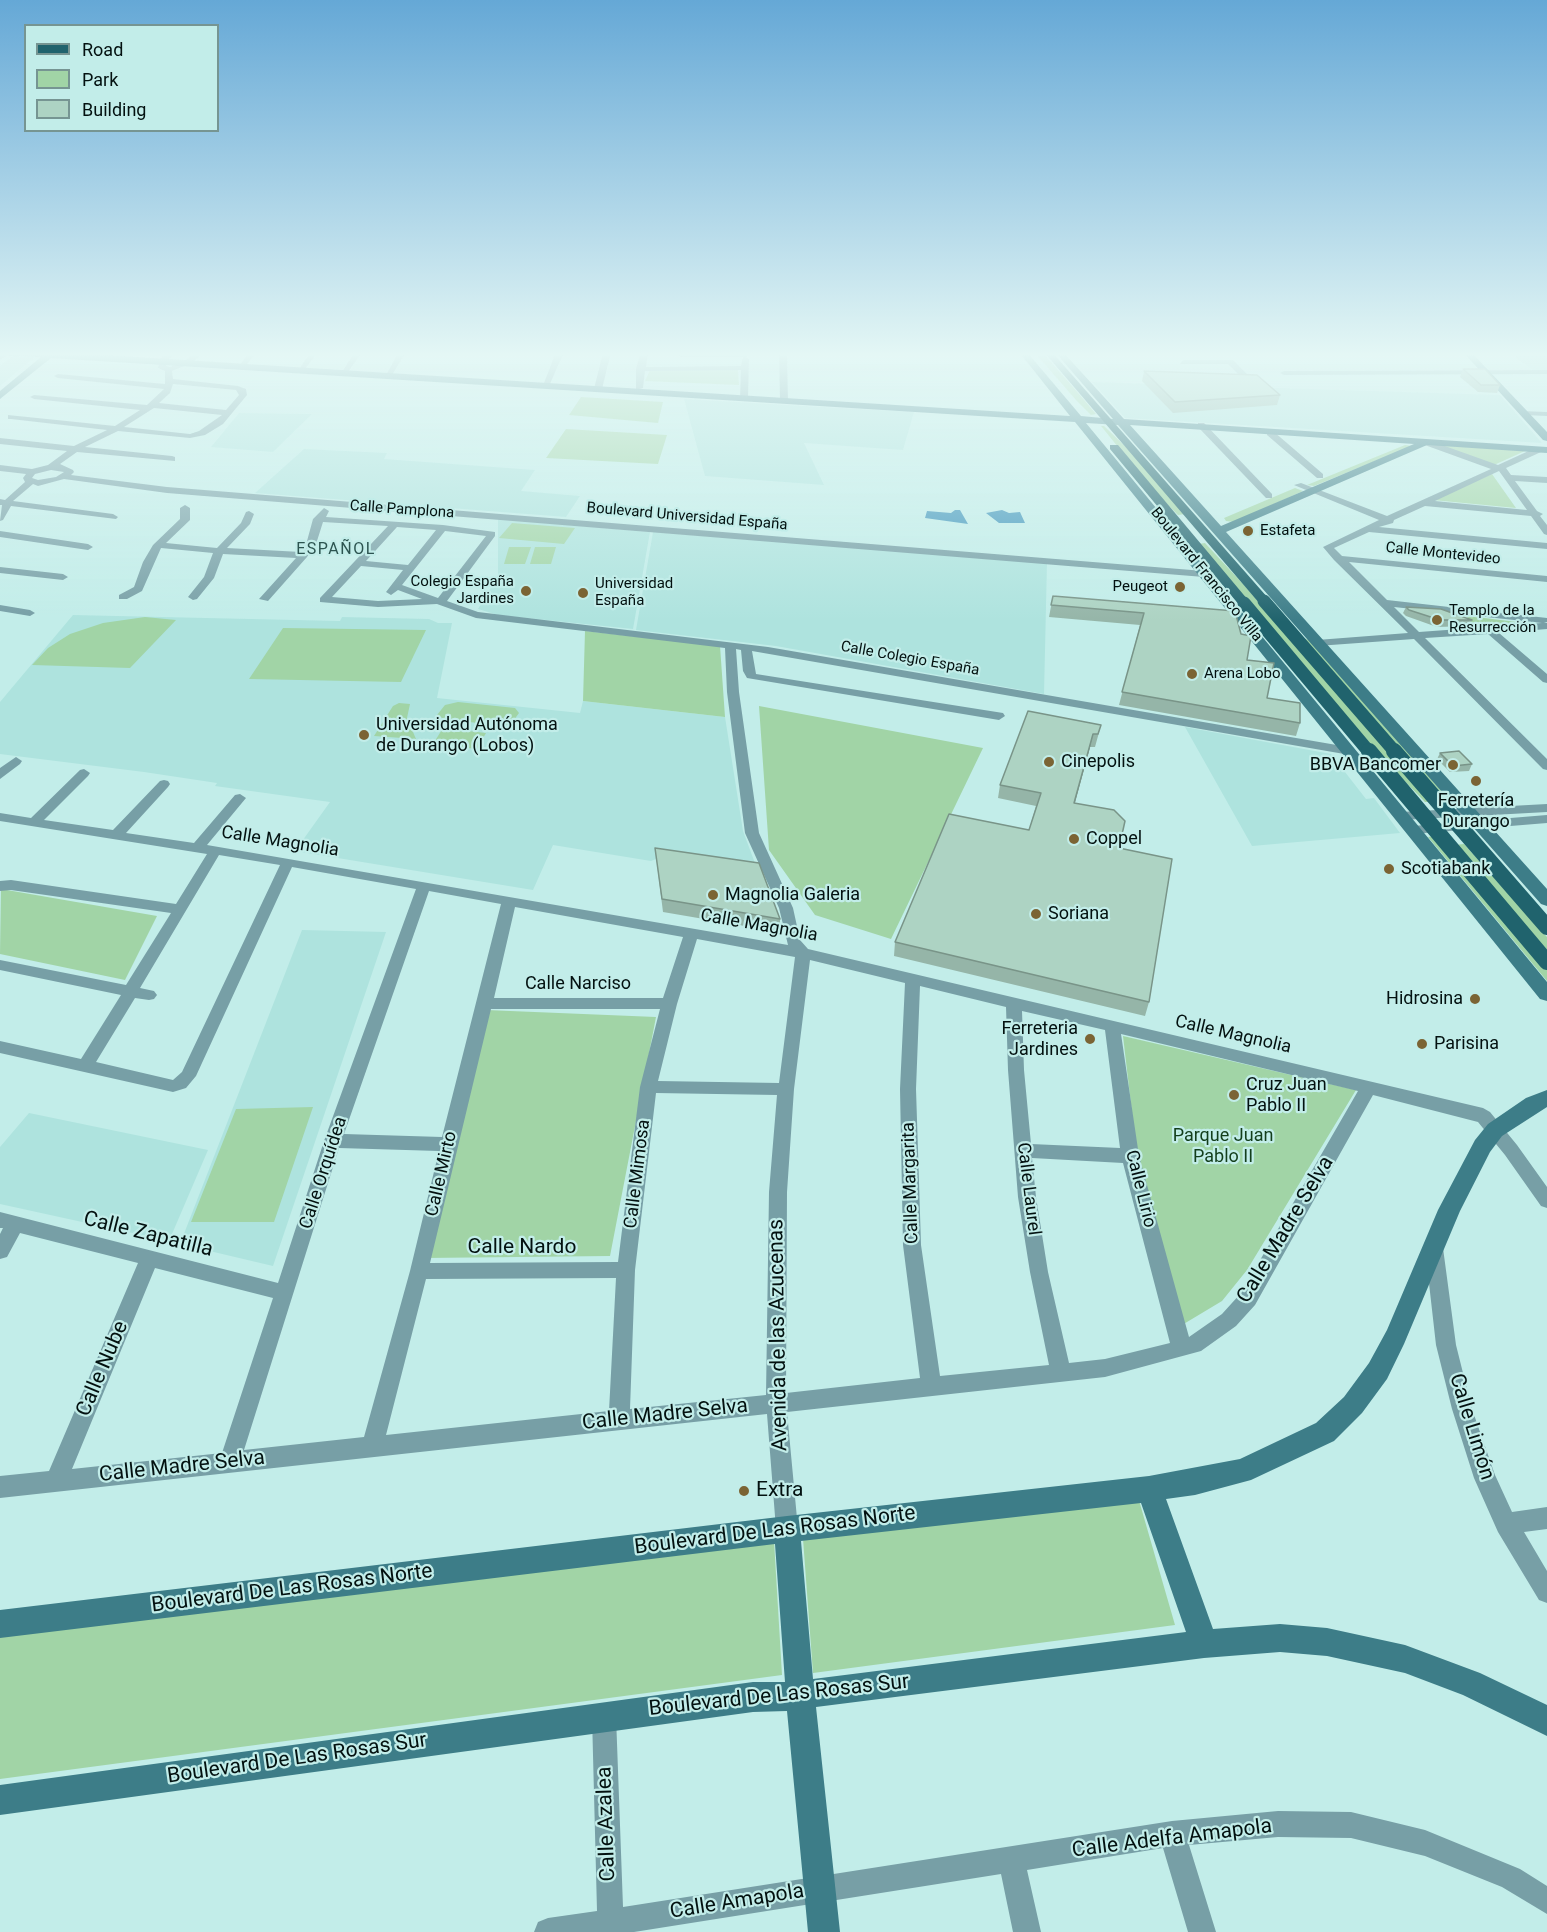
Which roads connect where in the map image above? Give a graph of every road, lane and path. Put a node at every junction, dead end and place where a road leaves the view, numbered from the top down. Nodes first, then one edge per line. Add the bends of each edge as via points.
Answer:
1 (9, 442) edge
2 (89, 442) edge
3 (1099, 442) edge
4 (1107, 442) edge
5 (1132, 442) edge
6 (1135, 442) edge
7 (1220, 442) edge
8 (1281, 442) edge
9 (1404, 442) edge
10 (1422, 442) edge
11 (1428, 442) edge
12 (1442, 442) edge
13 (1103, 449) junction
14 (1544, 449) edge
15 (73, 450) junction
16 (1119, 454) junction
17 (172, 459) dead end
18 (51, 467) junction
19 (0, 468) edge
20 (1496, 468) junction
21 (1320, 476) junction
22 (32, 477) junction
23 (65, 477) junction
24 (1509, 478) junction
25 (1547, 480) edge
26 (1312, 490) junction
27 (1279, 493) junction
28 (4, 502) edge
29 (329, 503) junction
30 (1425, 503) junction
31 (185, 508) dead end
32 (1528, 512) junction
33 (449, 513) junction
34 (249, 514) dead end
35 (464, 514) junction
36 (1547, 514) edge
37 (113, 517) dead end
38 (0, 518) edge
39 (318, 519) junction
40 (1386, 520) junction
41 (1215, 523) junction
42 (395, 524) junction
43 (444, 528) junction
44 (1366, 529) junction
45 (1547, 532) edge
46 (0, 534) edge
47 (1422, 534) junction
48 (1547, 542) edge
49 (159, 545) junction
50 (1547, 546) edge
51 (88, 547) dead end
52 (219, 551) junction
53 (304, 555) junction
54 (1337, 558) junction
55 (360, 563) junction
56 (412, 568) junction
57 (0, 570) edge
58 (1204, 574) junction
59 (63, 577) dead end
60 (1547, 579) edge
61 (397, 586) junction
62 (123, 597) dead end
63 (193, 597) dead end
64 (264, 599) dead end
65 (441, 601) junction
66 (1382, 603) junction
67 (378, 604) junction
68 (0, 608) edge
69 (30, 613) dead end
70 (1547, 620) edge
71 (1547, 626) edge
72 (1491, 631) junction
73 (1416, 636) junction
74 (1317, 643) junction
75 (730, 646) junction
76 (746, 647) junction
77 (1547, 680) edge
78 (999, 716) dead end
79 (1350, 751) junction
80 (16, 761) dead end
81 (1547, 766) edge
82 (84, 773) dead end
83 (0, 775) edge
84 (164, 784) dead end
85 (240, 798) dead end
86 (1547, 808) edge
87 (1401, 816) junction
88 (0, 817) edge
89 (1547, 819) edge
90 (1474, 820) junction
91 (34, 822) junction
92 (1413, 830) junction
93 (116, 835) junction
94 (196, 848) junction
95 (215, 851) junction
96 (288, 862) junction
97 (0, 886) edge
98 (423, 886) junction
99 (1547, 900) edge
100 (509, 901) junction
101 (178, 909) junction
102 (1547, 927) edge
103 (692, 933) junction
104 (803, 953) junction
105 (1547, 962) edge
106 (0, 965) edge
107 (913, 979) junction
108 (130, 992) junction
109 (1547, 994) edge
110 (149, 995) dead end
111 (1014, 1002) junction
112 (486, 1003) junction
113 (669, 1004) junction
114 (1112, 1026) junction
115 (0, 1047) edge
116 (86, 1065) junction
117 (648, 1087) junction
118 (1369, 1087) junction
119 (786, 1089) junction
120 (1547, 1098) edge
121 (1495, 1130) junction
122 (333, 1142) junction
123 (448, 1144) junction
124 (1022, 1150) junction
125 (1130, 1156) junction
126 (1547, 1201) edge
127 (8, 1222) edge
128 (1434, 1248) junction
129 (0, 1251) edge
130 (150, 1258) junction
131 (419, 1270) junction
132 (626, 1270) junction
133 (285, 1293) junction
134 (1182, 1349) junction
135 (1061, 1372) junction
136 (931, 1386) junction
137 (776, 1403) junction
138 (620, 1420) junction
139 (372, 1447) junction
140 (230, 1462) junction
141 (56, 1481) junction
142 (0, 1487) edge
143 (1149, 1490) junction
144 (1547, 1518) edge
145 (1506, 1524) junction
146 (787, 1529) junction
147 (1547, 1592) edge
148 (0, 1624) edge
149 (1204, 1644) junction
150 (800, 1695) junction
151 (604, 1716) junction
152 (1547, 1721) edge
153 (0, 1800) edge
154 (1172, 1834) junction
155 (1012, 1861) junction
156 (820, 1889) junction
157 (1547, 1901) edge
158 (611, 1927) edge
159 (548, 1932) edge
160 (824, 1932) edge
161 (1027, 1932) edge
162 (1202, 1932) edge

1 - 15 street
2 - 15 street
3 - 13 main road, Boulevard Francisco Villa
4 - 16 main road, Boulevard Francisco Villa
5 - 102 main road, Boulevard Francisco Villa, bridge
6 - 41 main road, Boulevard Francisco Villa
7 - 27 street
8 - 21 street
9 - 21 main road
10 - 26 main road
11 - 20 street
12 - 14 main road
13 - 16 main road
13 - 58 main road, Boulevard Francisco Villa
14 - 20 street
15 - 17 street
15 - 18 street
16 - 105 main road, Boulevard Francisco Villa, bridge
18 - 22 street
18 - 23 street via 69,470
19 - 22 street
20 - 24 street
20 - 30 street
20 - 32 street
21 - 27 main road
22 - 23 street via 52,482
22 - 28 street
23 - 29 street, Boulevard Universidad España
24 - 25 street
24 - 32 street
26 - 27 street
26 - 40 street
26 - 41 main road
28 - 37 street
28 - 38 street
29 - 33 street, Boulevard Universidad España
29 - 39 street
30 - 32 street
30 - 40 street
31 - 49 street via 185,520
32 - 36 street
32 - 45 street
32 - 48 street
33 - 35 street, Boulevard Universidad España
33 - 43 street
34 - 52 street via 245,524
35 - 43 street
35 - 58 street, Boulevard Universidad España
39 - 42 street, Calle Pamplona
39 - 53 street
40 - 44 street
40 - 47 street
41 - 74 main road, Boulevard Francisco Villa
42 - 43 street, Calle Pamplona
42 - 55 street
43 - 56 street
43 - 65 street, Calle Pamplona via 492,534
44 - 47 street
44 - 54 street via 1329,545
46 - 51 street
47 - 50 street
49 - 52 street
49 - 62 street via 148,562 142,584
52 - 53 street
52 - 63 street via 209,578
53 - 64 street
54 - 60 street, Calle Montevideo
54 - 66 street
55 - 56 street
55 - 67 street via 324,599
56 - 61 street
57 - 59 street
58 - 79 main road, Boulevard Francisco Villa
61 - 65 street, Calle Colegio España
61 - 67 street
65 - 67 street
65 - 75 street, Calle Colegio España via 464,612
66 - 70 street
66 - 73 street
68 - 69 street
71 - 72 street
72 - 73 street
72 - 77 street
73 - 74 street
73 - 81 street
74 - 90 main road, Boulevard Francisco Villa
75 - 76 street, Calle Colegio España
75 - 104 street via 752,833 786,908 793,942
76 - 78 street via 751,676
76 - 79 street, Calle Colegio España
79 - 87 main road, Boulevard Francisco Villa
80 - 83 street
82 - 91 street
84 - 93 street
85 - 94 street
86 - 90 street
87 - 90 street
87 - 92 main road, Boulevard Francisco Villa
88 - 91 street, Calle Magnolia
89 - 90 street
90 - 92 street
90 - 99 main road, Boulevard Francisco Villa
91 - 93 street, Calle Magnolia
92 - 109 main road, Boulevard Francisco Villa
93 - 94 street, Calle Magnolia
94 - 95 street, Calle Magnolia
95 - 96 street, Calle Magnolia
95 - 101 street
96 - 98 street, Calle Magnolia
96 - 116 street via 188,1076 180,1084 168,1085
97 - 101 street
98 - 100 street, Calle Magnolia
98 - 122 street, Calle Orquídea
100 - 103 street, Calle Magnolia
100 - 112 street, Calle Mirto
101 - 108 street
103 - 104 street, Calle Magnolia
103 - 113 street, Calle Mimosa
104 - 107 street, Calle Magnolia
104 - 119 street, Avenida de las Azucenas
106 - 108 street
107 - 111 street, Calle Magnolia
107 - 136 street, Calle Margarita via 909,1180 912,1245
108 - 110 street
108 - 116 street
111 - 114 street, Calle Magnolia
111 - 124 street, Calle Laurel
112 - 113 street, Calle Narciso
112 - 123 street, Calle Mirto
113 - 117 street, Calle Mimosa
114 - 118 street, Calle Magnolia
114 - 125 street, Calle Lirio
115 - 116 street
117 - 119 street
117 - 132 street, Calle Mimosa
118 - 121 street, Calle Magnolia via 1477,1113
118 - 134 street, Calle Madre Selva via 1248,1299 1229,1320
119 - 137 street, Avenida de las Azucenas via 778,1192
120 - 121 main road, Boulevard De Las Rosas Norte
121 - 126 street, Calle Magnolia
121 - 128 main road, Boulevard De Las Rosas Norte via 1466,1173
122 - 123 street
122 - 133 street, Calle Orquídea
123 - 131 street, Calle Mirto
124 - 125 street
124 - 135 street, Calle Laurel via 1039,1272
125 - 134 street, Calle Lirio
127 - 129 street
127 - 130 street, Calle Zapatilla
128 - 143 main road, Boulevard De Las Rosas Norte via 1378,1371 1353,1405 1325,1432 1242,1471
128 - 145 street, Calle Limón via 1446,1345 1462,1409 1485,1478
130 - 133 street, Calle Zapatilla
130 - 141 street, Calle Nube
131 - 132 street, Calle Nardo
131 - 139 street, Calle Mirto
132 - 138 street, Calle Mimosa
133 - 140 street, Calle Orquídea
134 - 135 street, Calle Madre Selva via 1116,1365
135 - 136 street, Calle Madre Selva
136 - 137 street, Calle Madre Selva
137 - 138 street, Calle Madre Selva
137 - 146 street, Avenida de las Azucenas
138 - 139 street, Calle Madre Selva
139 - 140 street, Calle Madre Selva
140 - 141 street, Calle Madre Selva
141 - 142 street, Calle Madre Selva
143 - 146 main road, Boulevard De Las Rosas Norte
143 - 149 main road
144 - 145 street
145 - 147 street, Calle Limón
146 - 148 main road, Boulevard De Las Rosas Norte
146 - 150 main road, Avenida de las Azucenas
149 - 150 main road, Boulevard De Las Rosas Sur
149 - 152 main road, Boulevard De Las Rosas Sur via 1280,1638 1326,1642 1405,1659 1470,1683
150 - 151 main road, Boulevard De Las Rosas Sur via 753,1697
150 - 156 main road, Avenida de las Azucenas
151 - 153 main road, Boulevard De Las Rosas Sur
151 - 158 street, Calle Azalea
154 - 155 street, Calle Adelfa Amapola
154 - 157 street, Calle Adelfa Amapola via 1278,1824 1351,1825 1425,1843 1511,1878
154 - 162 street
155 - 156 street, Calle Adelfa Amapola
155 - 161 street
156 - 158 street, Calle Amapola
156 - 160 main road, Avenida de las Azucenas
158 - 159 street, Calle Amapola

